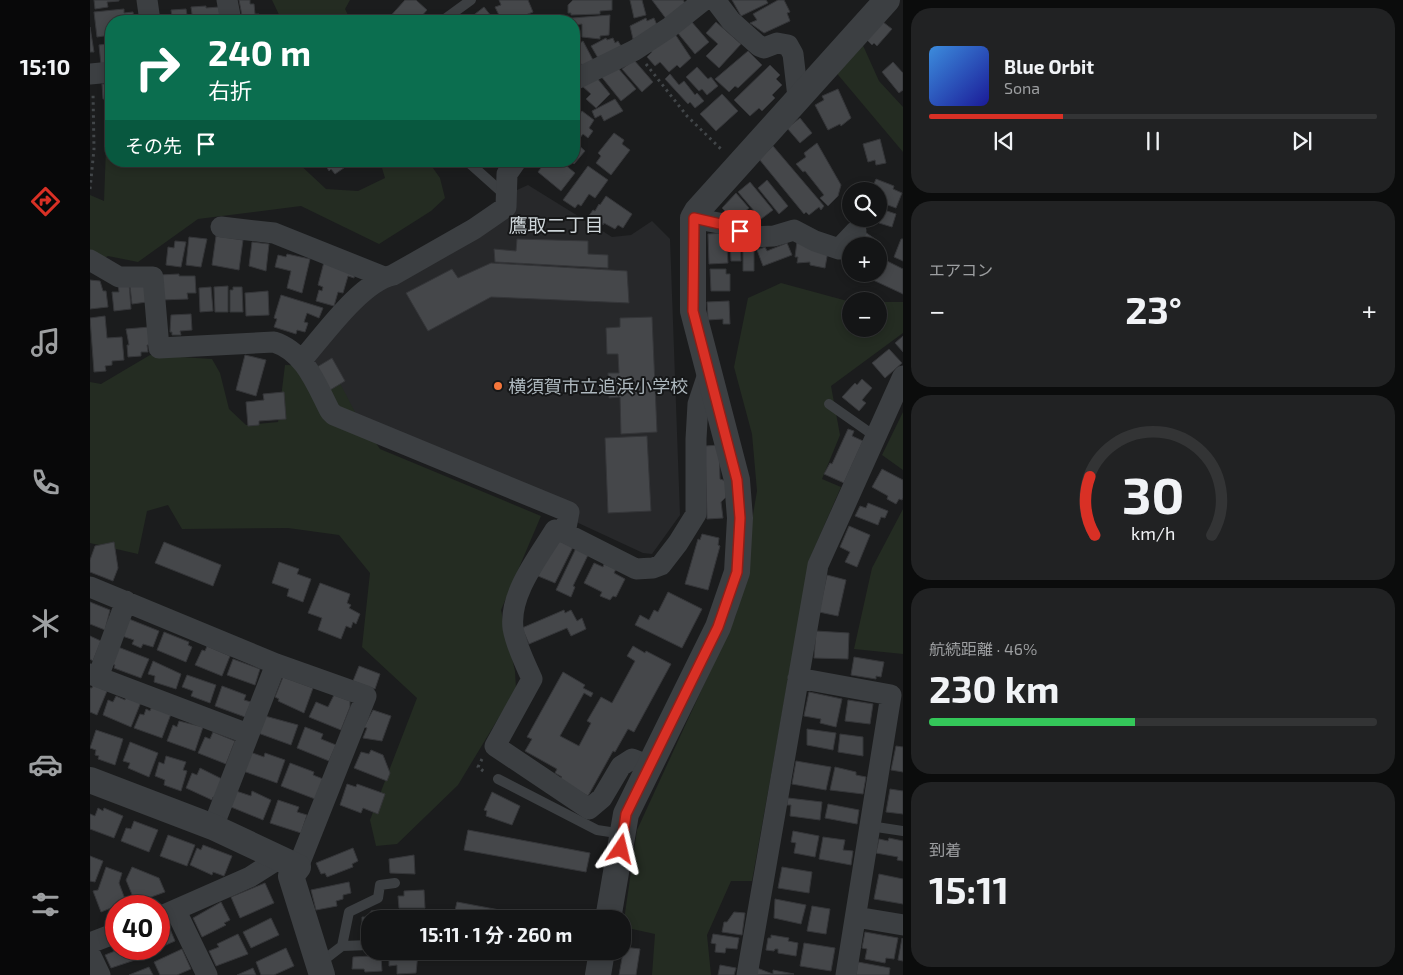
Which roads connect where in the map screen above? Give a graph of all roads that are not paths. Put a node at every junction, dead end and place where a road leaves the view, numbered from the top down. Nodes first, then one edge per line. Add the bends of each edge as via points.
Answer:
1 (147, 0) edge
2 (227, 0) edge
3 (471, 0) edge
4 (704, 0) edge
5 (715, 0) edge
6 (887, 0) edge
7 (149, 15) edge
8 (231, 15) edge
9 (450, 15) edge
10 (580, 77) edge
11 (798, 97) junction
12 (473, 167) edge
13 (512, 167) edge
14 (508, 197) junction
15 (694, 218) junction
16 (221, 227) dead end
17 (856, 231) dead end
18 (90, 260) edge
19 (384, 277) junction
20 (302, 360) junction
21 (708, 374) junction
22 (903, 376) edge
23 (829, 404) dead end
24 (876, 437) junction
25 (565, 532) junction
26 (90, 587) edge
27 (126, 601) junction
28 (276, 664) junction
29 (94, 675) edge
30 (798, 678) junction
31 (248, 734) junction
32 (650, 766) junction
33 (498, 779) dead end
34 (90, 780) edge
35 (870, 826) junction
36 (213, 827) junction
37 (903, 831) edge
38 (624, 835) junction
39 (289, 863) junction
40 (394, 883) dead end
41 (610, 910) edge
42 (170, 913) edge
43 (856, 917) junction
44 (170, 919) edge
45 (903, 925) edge
46 (105, 937) edge
47 (90, 943) edge
48 (361, 945) edge
49 (342, 946) junction
50 (90, 954) edge
51 (600, 960) edge
52 (320, 969) edge
53 (100, 975) edge
54 (206, 975) edge
55 (598, 975) edge
56 (747, 975) edge
57 (846, 975) edge

1 - 7 street
2 - 8 street
3 - 9 lane
4 - 10 street via 635,50
5 - 11 street via 730,22 759,46 788,45 793,54
6 - 11 street
11 - 15 street
12 - 14 lane
13 - 14 street via 507,174
14 - 19 street via 506,207 474,229
15 - 17 street via 729,226 750,237 774,236 794,230 840,249
15 - 21 street via 693,311
16 - 19 street via 274,232
18 - 20 street via 119,277 153,277 159,348 274,342 287,346
19 - 20 street via 359,296
20 - 25 street via 334,415 569,512
21 - 25 street via 698,404 696,514 661,565 636,569
21 - 32 street via 737,480 740,518 737,572 718,627
22 - 24 street
23 - 24 lane
24 - 30 street via 818,565
25 - 32 street via 555,530 520,591 513,612 517,644 532,680 495,746 589,809 602,798 621,766 632,759
26 - 27 street
27 - 28 street
27 - 29 street
28 - 31 street
28 - 39 street via 366,696
29 - 31 street
30 - 35 street via 891,695
30 - 56 street
31 - 36 street
32 - 38 street via 626,814
33 - 38 lane via 598,830
34 - 36 street
35 - 37 lane
35 - 43 street
36 - 39 street
38 - 41 street
39 - 42 street
39 - 52 street
40 - 49 lane via 380,885 378,898 349,912
43 - 45 street
43 - 57 street
44 - 54 street
46 - 47 street
48 - 49 lane
49 - 52 lane
50 - 53 street
51 - 55 street

